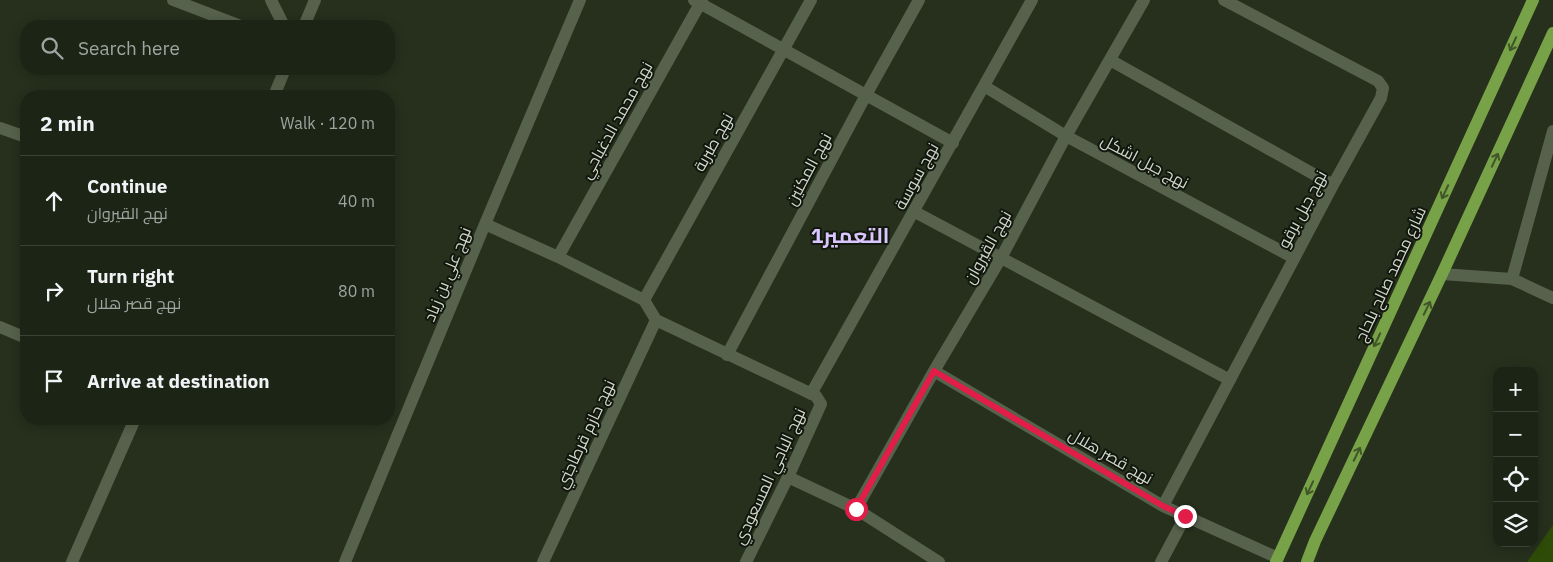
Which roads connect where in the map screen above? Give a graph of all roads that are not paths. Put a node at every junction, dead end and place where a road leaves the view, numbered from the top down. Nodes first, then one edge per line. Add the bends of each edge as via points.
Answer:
1 (172, 0) edge
2 (271, 0) edge
3 (315, 0) edge
4 (580, 0) edge
5 (811, 0) edge
6 (919, 0) edge
7 (1032, 0) edge
8 (1144, 0) edge
9 (1224, 0) edge
10 (1533, 0) edge
11 (699, 1) edge
12 (225, 20) edge
13 (281, 20) edge
14 (307, 20) edge
15 (1553, 33) edge
16 (783, 49) junction
17 (1110, 60) junction
18 (283, 75) edge
19 (984, 86) junction
20 (276, 90) edge
21 (866, 95) junction
22 (0, 128) edge
23 (1553, 131) edge
24 (20, 135) edge
25 (1066, 136) junction
26 (953, 143) junction
27 (1333, 184) junction
28 (915, 212) junction
29 (485, 224) junction
30 (558, 257) junction
31 (1001, 258) junction
32 (1294, 258) junction
33 (1442, 274) junction
34 (1512, 280) junction
35 (1553, 298) edge
36 (644, 300) junction
37 (656, 320) junction
38 (0, 327) edge
39 (20, 335) edge
40 (727, 355) junction
41 (934, 371) junction
42 (1230, 380) junction
43 (811, 394) junction
44 (132, 425) edge
45 (788, 478) junction
46 (1163, 506) junction
47 (856, 509) junction
48 (1185, 516) junction
49 (1277, 560) edge
50 (72, 562) edge
51 (345, 562) edge
52 (543, 562) edge
53 (746, 562) edge
54 (939, 562) edge
55 (1161, 562) edge
56 (1307, 562) edge

1 - 12 street
2 - 13 street
3 - 14 street
4 - 29 street, نهج علي بن زياد
5 - 16 street, نهج طبربة
6 - 21 street, نهج المكنين
7 - 19 street, نهج سوسة
8 - 17 street, نهج القيروان
9 - 27 street, نهج جبل برقو via 1378,81 1383,88 1381,98
10 -> 49 main road, شارع محمد صالح بلحاج
11 - 16 street
11 - 30 street, نهج محمد الدغباجي
33 -> 15 main road
16 - 21 street
16 - 36 street, نهج طبربة
17 - 25 street, نهج القيروان
17 - 27 street
18 - 20 street
19 - 25 street, نهج جبل اشكل
19 - 26 street, نهج سوسة
21 - 26 street
21 - 40 street, نهج المكنين
22 - 24 street
23 - 34 street
25 - 31 street, نهج القيروان
25 - 32 street, نهج جبل اشكل
26 - 28 street, نهج سوسة
27 - 32 street, نهج جبل برقو
28 - 31 street
28 - 43 street, نهج سوسة
29 - 30 street
29 - 51 street, نهج علي بن زياد
30 - 36 street
31 - 41 street, نهج القيروان
31 - 42 street
32 - 42 street, نهج جبل برقو
33 - 34 street
56 -> 33 main road
34 - 35 street
36 - 37 street
37 - 40 street
37 - 52 street, نهج حازم قرطاجني
38 - 39 street
40 - 43 street
41 - 46 street, نهج قصر هلال
41 - 47 street, نهج القيروان
42 - 46 street, نهج جبل برقو
43 - 45 street, نهج الباجي المسعودي via 821,404
44 - 50 street
45 - 47 street
45 - 53 street, نهج الباجي المسعودي
46 - 48 street, نهج قصر هلال
47 - 54 street
48 - 49 street, نهج قصر هلال
48 - 55 street

